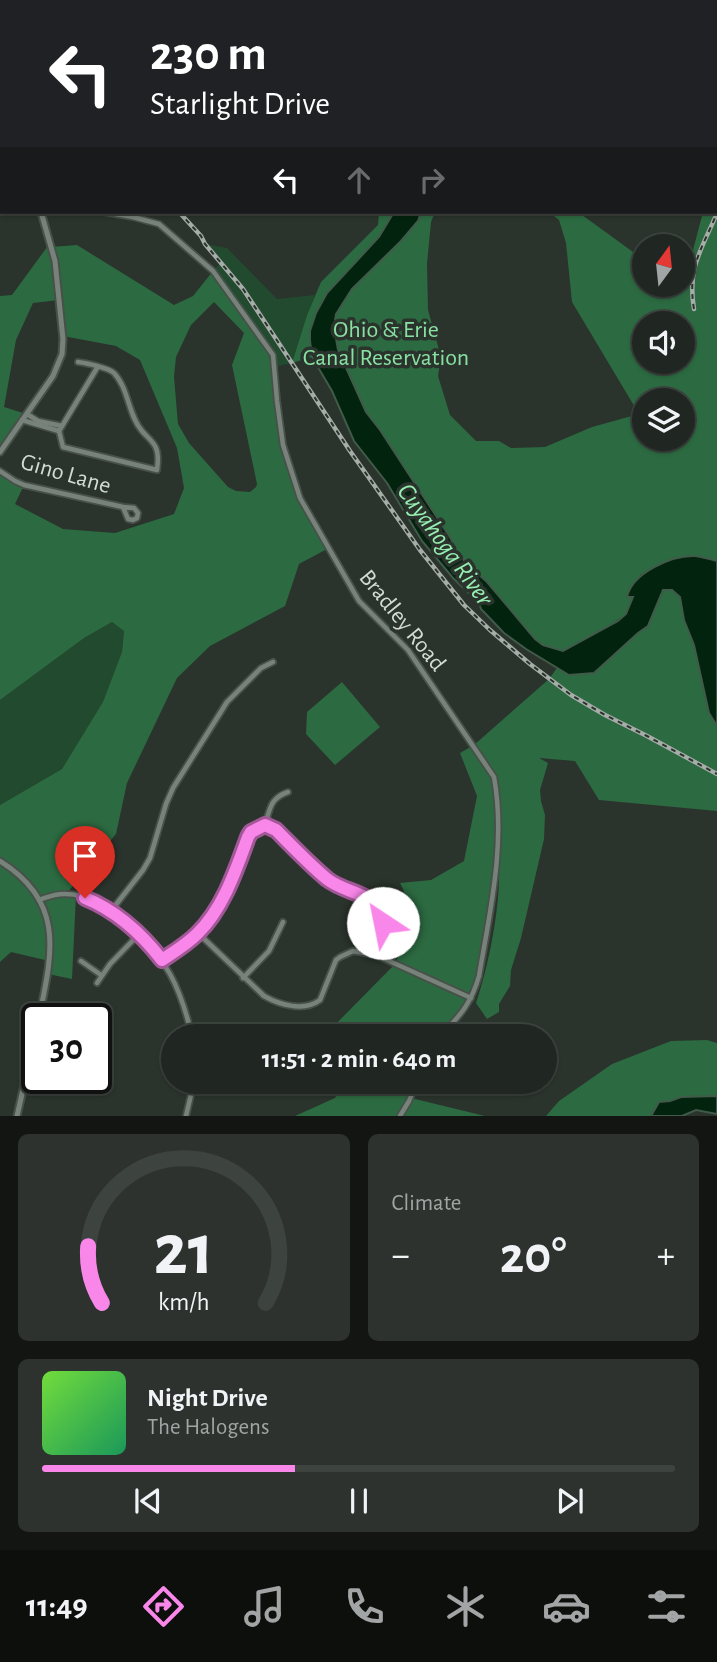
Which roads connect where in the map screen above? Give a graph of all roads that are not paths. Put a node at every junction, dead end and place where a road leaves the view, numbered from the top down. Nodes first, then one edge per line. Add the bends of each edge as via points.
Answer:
1 (42, 214) edge
2 (116, 214) edge
3 (78, 362) dead end
4 (97, 368) junction
5 (26, 414) junction
6 (22, 421) junction
7 (60, 429) junction
8 (0, 453) edge
9 (0, 471) edge
10 (123, 508) dead end
11 (273, 662) dead end
12 (288, 792) dead end
13 (265, 825) junction
14 (0, 862) edge
15 (40, 900) junction
16 (111, 911) junction
17 (283, 922) dead end
18 (139, 933) junction
19 (198, 933) junction
20 (376, 955) junction
21 (162, 960) junction
22 (81, 961) dead end
23 (101, 975) junction
24 (243, 978) junction
25 (97, 983) dead end
26 (471, 998) junction
27 (42, 1003) edge
28 (188, 1024) edge
29 (452, 1024) edge
30 (22, 1094) edge
31 (191, 1094) edge
32 (412, 1094) edge
33 (17, 1116) edge
34 (186, 1116) edge
35 (400, 1116) edge

1 - 5 street via 55,261 63,340 59,364
2 - 26 street, Bradley Road via 159,224 213,271 273,355 283,445 300,498 359,601 408,650 494,777 499,829 493,897
3 - 4 street
4 - 7 street
4 - 7 street via 112,371 121,384 138,424 156,448 158,470 64,447
5 - 6 street
5 - 7 street
6 - 7 street
6 - 8 street
9 - 10 street, Gino Lane via 24,485
11 - 16 street via 227,702 173,788 150,858
12 - 13 street via 272,802
13 - 19 street via 251,832 227,889
13 - 20 street via 331,881 366,897 378,908 383,932
14 - 15 street via 19,875
15 - 16 street via 76,895
15 - 27 street via 51,951
16 - 18 street
17 - 24 street via 269,951
18 - 21 street
18 - 23 street
19 - 21 street
19 - 24 street
20 - 24 street via 353,951 340,957 320,1000 307,1007 270,999
20 - 26 street
21 - 28 street
22 - 23 street
23 - 25 street
26 - 29 street, Bradley Road
30 - 33 street
31 - 34 street
32 - 35 street

